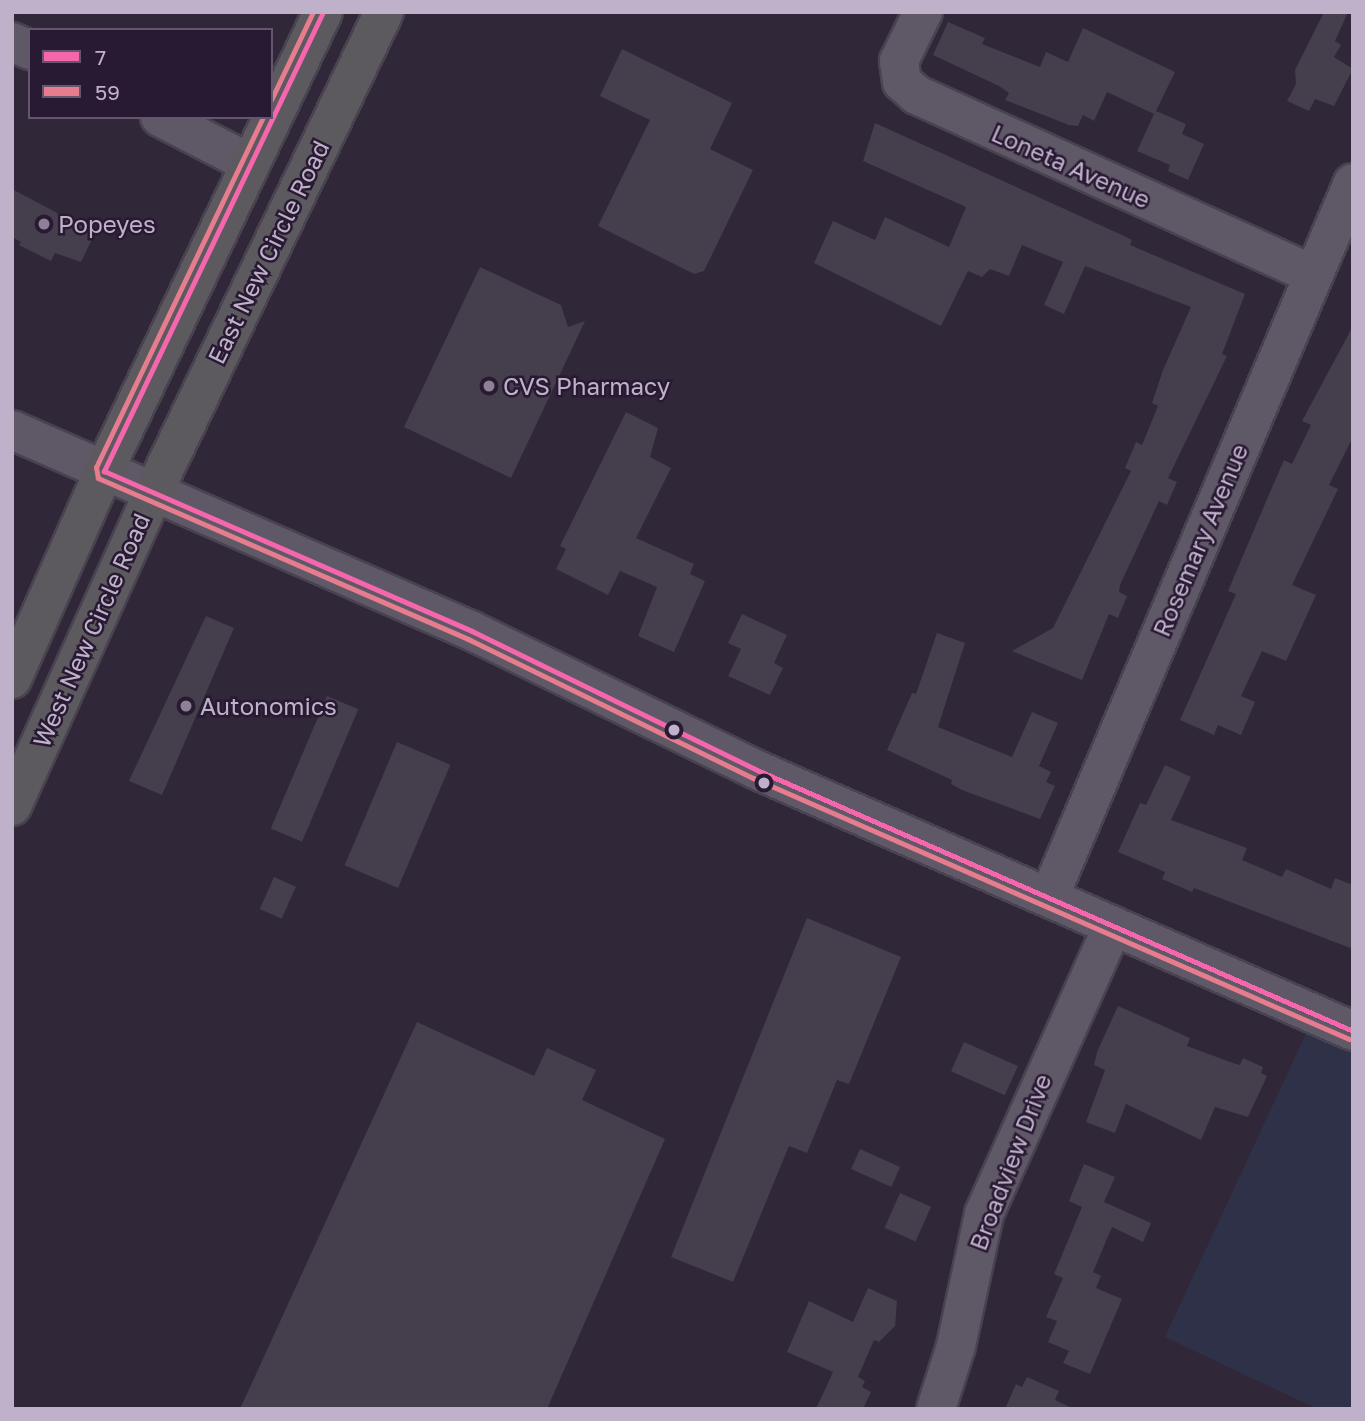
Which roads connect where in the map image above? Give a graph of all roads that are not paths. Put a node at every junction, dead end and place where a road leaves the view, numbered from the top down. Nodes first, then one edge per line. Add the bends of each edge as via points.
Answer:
1 (323, 12) edge
2 (384, 12) edge
3 (922, 12) edge
4 (12, 41) edge
5 (28, 50) edge
6 (273, 118) edge
7 (164, 119) edge
8 (272, 119) edge
9 (251, 164) junction
10 (1353, 183) edge
11 (1312, 275) junction
12 (12, 430) edge
13 (104, 471) junction
14 (153, 493) junction
15 (12, 679) edge
16 (12, 806) edge
17 (1049, 897) junction
18 (1113, 925) junction
19 (1353, 1031) edge
20 (936, 1409) edge

1 - 6 highway
2 - 14 highway, East New Circle Road
3 - 11 street, Loneta Avenue via 899,61 902,82 917,94
4 - 5 street
7 - 9 street
8 - 9 highway
9 - 13 highway
10 - 11 street, Rosemary Avenue
11 - 17 street, Rosemary Avenue
12 - 13 street
13 - 14 street
13 - 15 highway
14 - 16 highway, West New Circle Road
14 - 17 street via 471,631 757,770
17 - 18 street
18 - 19 street
18 - 20 street, Broadview Drive via 984,1214 956,1346

